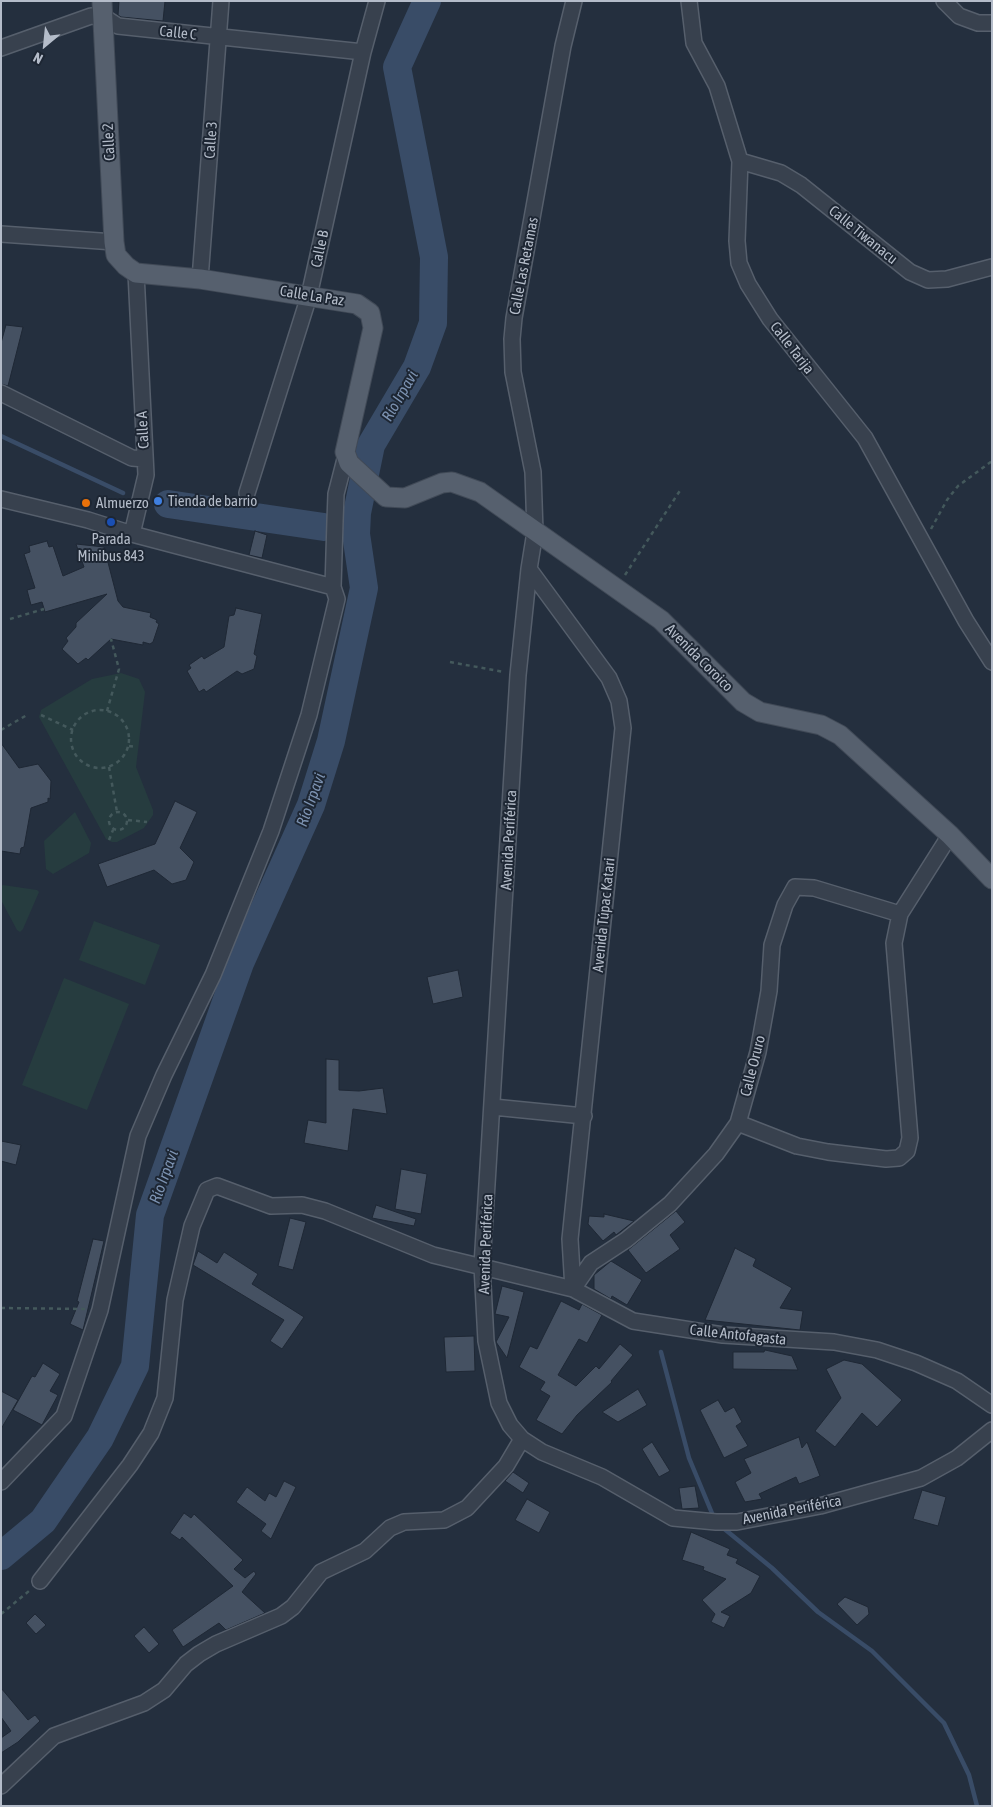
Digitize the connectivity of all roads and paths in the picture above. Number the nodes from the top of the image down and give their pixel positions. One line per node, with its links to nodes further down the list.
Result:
1 (221, 1): 8 (street, Calle 3)
2 (377, 1): 10 (street, Calle B)
3 (574, 1): 25 (street, Calle Las Retamas)
4 (689, 1): 11 (street, Calle Tarija)
5 (944, 1): 7 (street)
6 (103, 9): 8 (street, Calle C); 9 (street); 13 (main road, Calle 2)
7 (992, 23)
8 (219, 37): 10 (street, Calle C); 16 (street, Calle 3)
9 (1, 48)
10 (363, 52): 17 (street, Calle B)
11 (740, 161): 14 (street, Calle Tiwanacu); 27 (street, Calle Tarija)
12 (1, 234): 13 (street)
13 (114, 242): 15 (main road, Calle 2)
14 (992, 267)
15 (136, 273): 16 (main road, Calle La Paz); 19 (street, Calle A)
16 (200, 279): 17 (main road, Calle La Paz)
17 (309, 296): 21 (main road, Calle La Paz); 23 (street, Calle B)
18 (1, 393): 19 (street, Calle A)
19 (145, 459): 26 (street)
20 (992, 461): 27 (path)
21 (349, 463): 25 (main road, Avenida Coroico); 30 (street)
22 (681, 489): 29 (path)
23 (247, 493)
24 (1, 499): 26 (street)
25 (535, 532): 28 (street, Avenida Periférica); 29 (main road, Avenida Coroico)
26 (132, 534): 30 (street)
27 (924, 544): 35 (street, Calle Tarija)
28 (529, 568): 36 (street, Avenida Periférica); 54 (street, Avenida Túpac Katari)
29 (617, 586): 49 (main road, Avenida Coroico)
30 (333, 588): 59 (street)
31 (44, 609): 32 (path)
32 (10, 619)
33 (111, 639): 37 (path)
34 (450, 662): 36 (path)
35 (992, 662)
36 (518, 675): 53 (street, Avenida Periférica)
37 (107, 711): 41 (path); 42 (path)
38 (41, 715): 41 (path)
39 (27, 716): 40 (path)
40 (1, 730)
41 (73, 730): 44 (path)
42 (129, 746): 43 (path); 44 (path)
43 (136, 747)
44 (109, 767): 45 (path)
45 (117, 812): 46 (path); 48 (path)
46 (128, 820): 47 (path); 48 (path)
47 (147, 822)
48 (114, 829): 50 (path)
49 (950, 835): 51 (main road, Avenida Coroico); 52 (street)
50 (110, 840)
51 (992, 879)
52 (900, 914): 55 (street, Calle Oruro); 55 (street)
53 (493, 1107): 54 (street); 56 (street, Avenida Periférica)
54 (584, 1116): 57 (street, Avenida Túpac Katari)
55 (738, 1123): 57 (street, Calle Oruro)
56 (482, 1266): 57 (street, Calle Antofagasta); 63 (street, Avenida Periférica); 65 (street, Calle Antofagasta)
57 (573, 1288): 61 (street, Calle Antofagasta)
58 (1, 1308): 59 (path)
59 (100, 1310): 64 (street)
60 (992, 1386): 61 (street)
61 (990, 1403)
62 (992, 1430): 63 (street, Avenida Periférica)
63 (522, 1440): 67 (street)
64 (1, 1482)
65 (40, 1581): 66 (path)
66 (1, 1614)
67 (1, 1786)

